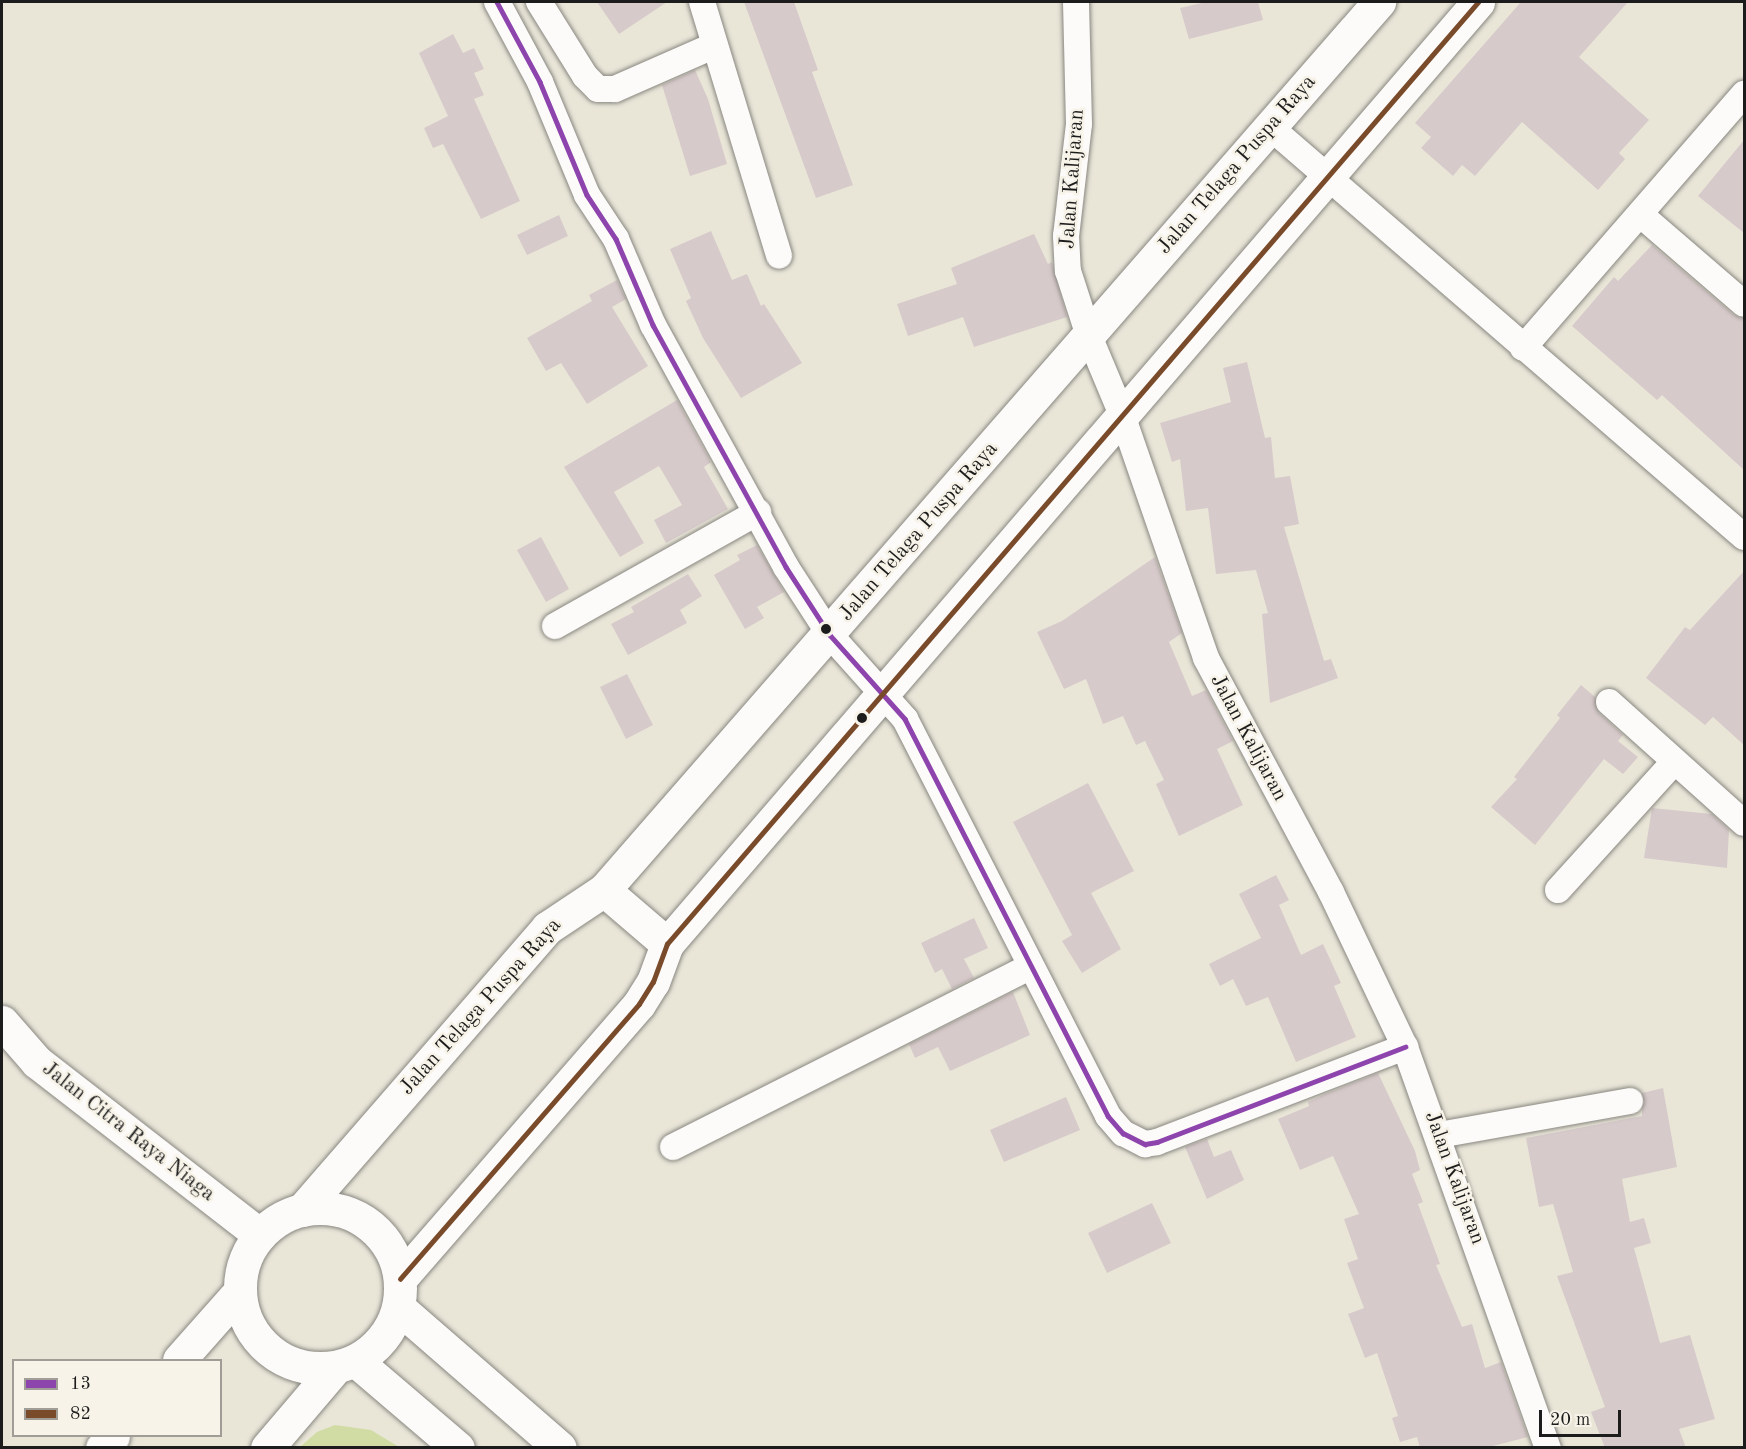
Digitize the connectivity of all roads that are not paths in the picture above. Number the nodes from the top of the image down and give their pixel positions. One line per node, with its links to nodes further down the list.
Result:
1 (497, 2): 17 (street)
2 (539, 2): 7 (street)
3 (702, 2): 7 (street)
4 (1076, 2): 14 (street, Jalan Kalijaran)
5 (1379, 2): 9 (main road, Jalan Telaga Puspa Raya)
6 (1478, 2): 10 (main road)
7 (713, 46): 12 (street)
8 (1744, 94): 11 (street)
9 (1270, 127): 10 (street); 14 (main road, Jalan Telaga Puspa Raya)
10 (1326, 178): 15 (street); 16 (main road)
11 (1641, 215): 13 (street); 15 (street)
12 (779, 256)
13 (1744, 304)
14 (1089, 336): 16 (street, Jalan Kalijaran); 20 (main road, Jalan Telaga Puspa Raya)
15 (1523, 348): 18 (street)
16 (1122, 415): 21 (main road); 30 (street, Jalan Kalijaran)
17 (758, 512): 19 (street); 20 (street)
18 (1744, 537)
19 (555, 626)
20 (830, 634): 21 (street); 25 (main road, Jalan Telaga Puspa Raya)
21 (882, 694): 27 (main road); 28 (street)
22 (1609, 702): 23 (street)
23 (1674, 762): 24 (street); 26 (street)
24 (1744, 823)
25 (604, 890): 27 (main road); 34 (main road, Jalan Telaga Puspa Raya)
26 (1558, 890)
27 (667, 944): 37 (main road)
28 (1031, 966): 30 (street); 33 (street)
29 (2, 1023): 35 (main road, Jalan Citra Raya Niaga)
30 (1405, 1047): 32 (street, Jalan Kalijaran)
31 (1630, 1101): 32 (street)
32 (1439, 1135): 43 (street, Jalan Kalijaran)
33 (673, 1147)
34 (302, 1210): 35 (main road); 37 (main road)
35 (260, 1235): 36 (main road)
36 (240, 1291): 38 (main road); 39 (main road)
37 (399, 1294): 39 (main road); 42 (main road)
38 (180, 1359)
39 (346, 1364): 40 (main road); 41 (main road)
40 (267, 1448)
41 (458, 1448)
42 (560, 1448)
43 (1548, 1448)

